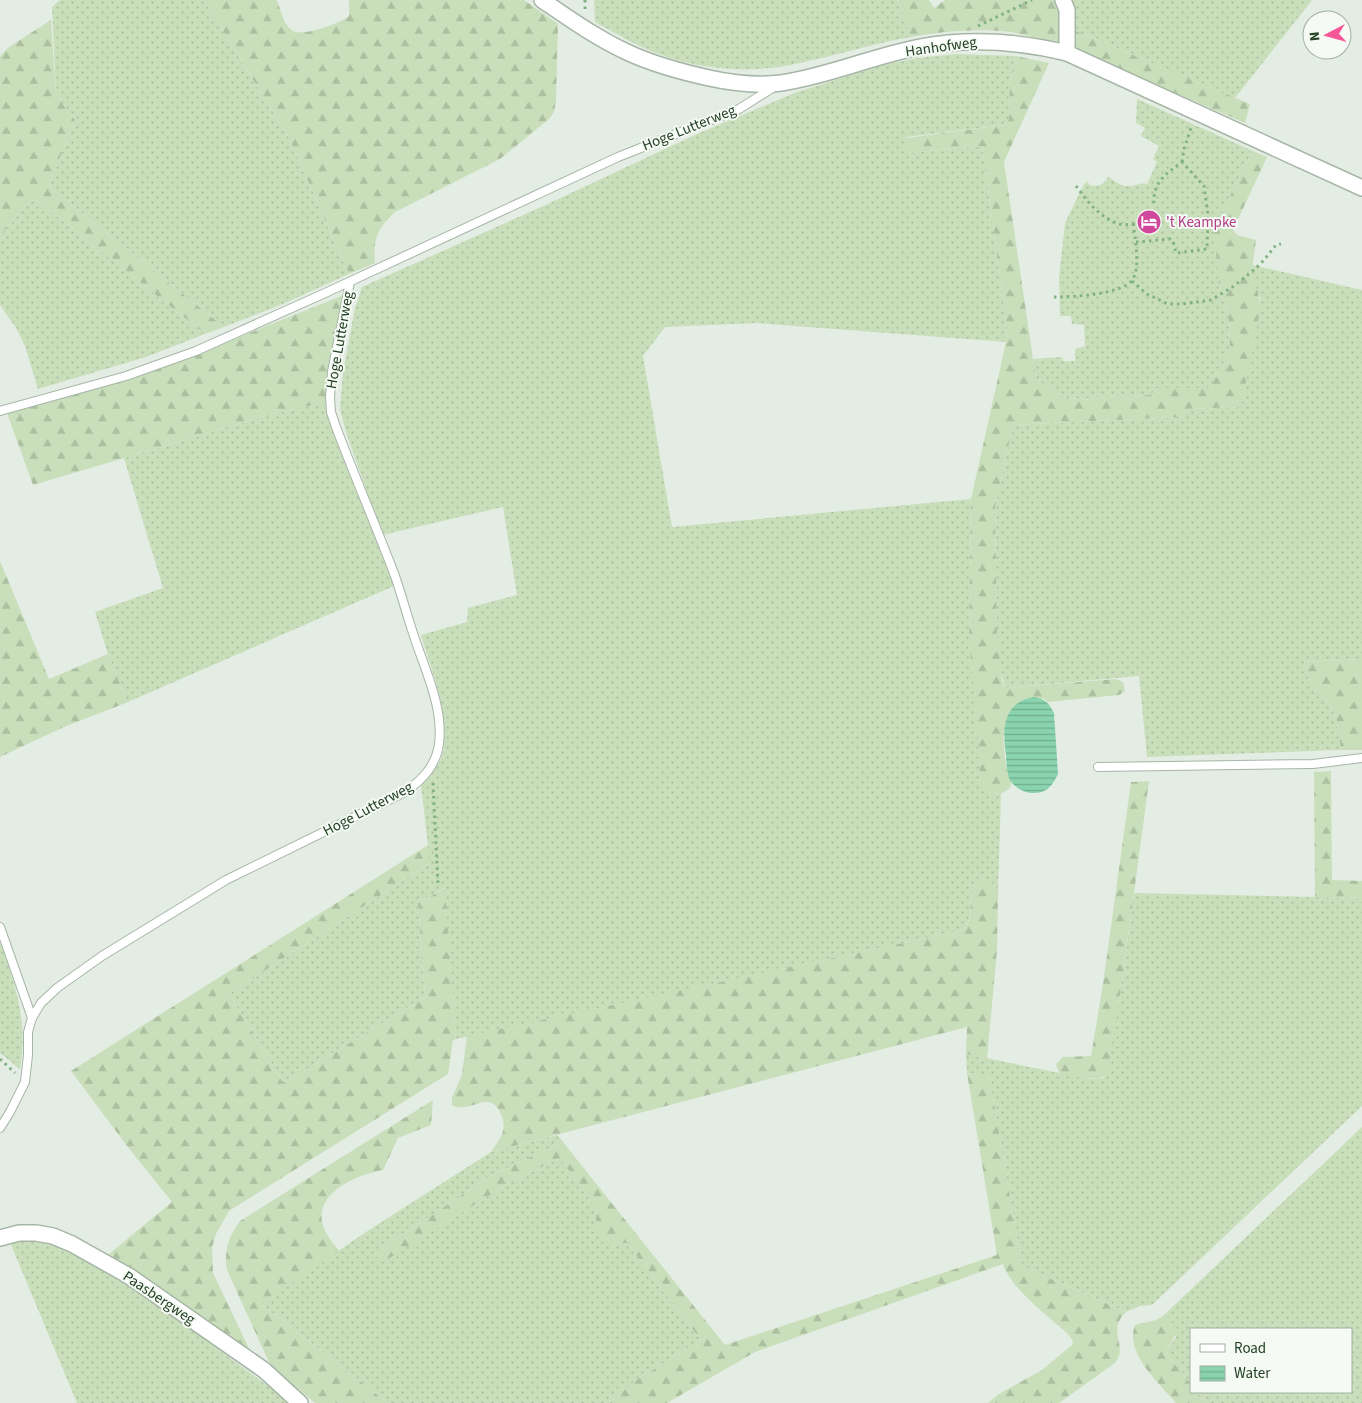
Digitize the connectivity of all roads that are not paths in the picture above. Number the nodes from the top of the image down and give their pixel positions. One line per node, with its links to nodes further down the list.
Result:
1 (542, 0): 4 (street, Hanhofweg)
2 (1063, 0): 3 (street)
3 (1067, 53): 4 (street, Hanhofweg); 5 (street, Hanhofweg)
4 (780, 83): 6 (lane, Hoge Lutterweg)
5 (1362, 188)
6 (350, 282): 7 (lane, Hoge Lutterweg); 11 (lane, Hoge Lutterweg)
7 (0, 411)
8 (1362, 758): 9 (lane)
9 (1098, 767)
10 (0, 927): 11 (lane)
11 (32, 1018): 12 (lane, Hoge Lutterweg)
12 (0, 1128)
13 (0, 1238): 14 (street, Paasbergweg)
14 (300, 1403)

